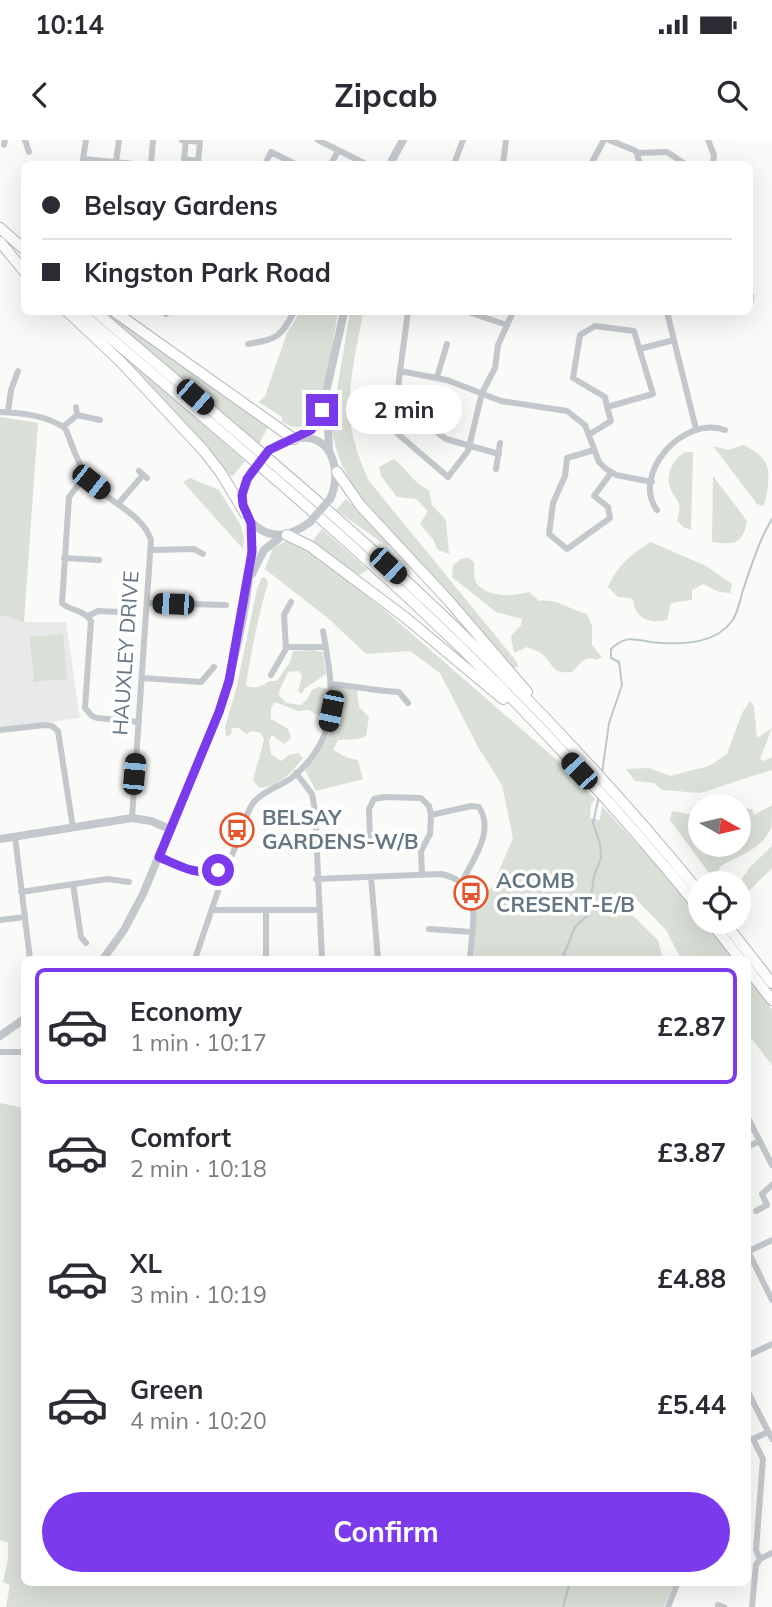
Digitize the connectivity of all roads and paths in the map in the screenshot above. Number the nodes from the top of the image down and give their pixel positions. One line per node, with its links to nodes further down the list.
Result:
1 (25, 140): 12 (street)
2 (86, 140): 14 (street)
3 (119, 140): 15 (street)
4 (153, 140): 16 (street)
5 (318, 140): 11 (street)
6 (403, 140): 21 (street)
7 (463, 140): 22 (street)
8 (506, 140): 23 (street)
9 (606, 140): 13 (street); 24 (street)
10 (708, 140): 27 (street)
11 (338, 151): 19 (street); 20 (street)
12 (29, 152)
13 (637, 153): 25 (street); 26 (street)
14 (105, 161)
15 (116, 161)
16 (151, 161)
17 (266, 161): 18 (street)
18 (289, 161)
19 (333, 161)
20 (360, 161)
21 (392, 161)
22 (455, 161)
23 (503, 161)
24 (593, 161)
25 (639, 161)
26 (680, 161)
27 (713, 161)
28 (2, 237): 29 (highway); 30 (highway); 31 (highway)
29 (21, 246)
30 (21, 259)
31 (21, 266)
32 (71, 315): 75 (highway)
33 (83, 315): 96 (highway)
34 (99, 315): 96 (highway)
35 (119, 315): 61 (highway)
36 (292, 315): 44 (street)
37 (343, 315): 50 (street)
38 (408, 315): 48 (street)
39 (477, 315): 42 (street)
40 (512, 315): 42 (street)
41 (668, 315): 43 (street)
42 (507, 325): 51 (street)
43 (674, 340): 46 (street); 58 (street)
44 (248, 344)
45 (447, 344): 49 (street)
46 (639, 349): 52 (street); 52 (street)
47 (18, 371): 54 (street)
48 (400, 371): 49 (street); 63 (street)
49 (437, 377): 51 (street)
50 (328, 390): 61 (street); 65 (street)
51 (482, 393): 60 (street); 63 (street)
52 (607, 407): 60 (street)
53 (0, 412): 54 (street)
54 (8, 412): 57 (street)
55 (100, 420): 57 (street)
56 (432, 423): 63 (street)
57 (64, 429): 70 (street, HAUXLEY DRIVE)
58 (696, 429): 59 (street); 72 (street)
59 (725, 430)
60 (590, 434): 64 (street)
61 (296, 438): 65 (street); 75 (street, bridge)
62 (500, 443): 66 (street)
63 (470, 446): 66 (street)
64 (594, 450): 69 (street); 69 (street)
65 (329, 451): 68 (street)
66 (499, 454): 67 (street)
67 (496, 469)
68 (337, 472): 76 (street, bridge); 96 (highway)
69 (611, 473): 72 (street)
70 (86, 475): 73 (street, HAUXLEY DRIVE); 79 (street)
71 (143, 475): 73 (street)
72 (652, 482): 74 (street)
73 (118, 503): 77 (street, HAUXLEY DRIVE)
74 (657, 510)
75 (248, 518): 76 (street); 81 (street)
76 (286, 535): 81 (street); 96 (highway)
77 (151, 550): 78 (street); 83 (street, HAUXLEY DRIVE)
78 (203, 554)
79 (64, 558): 80 (street); 86 (street)
80 (99, 560)
81 (247, 586): 105 (street)
82 (291, 602): 88 (street)
83 (147, 603): 84 (street); 92 (street, HAUXLEY DRIVE)
84 (226, 606)
85 (119, 612): 86 (street)
86 (88, 616): 95 (street)
87 (323, 631): 89 (street)
88 (286, 646): 89 (street); 90 (street)
89 (326, 647): 93 (street)
90 (268, 664)
91 (214, 667): 92 (street)
92 (142, 678): 95 (street, HAUXLEY DRIVE)
93 (331, 684): 94 (street); 98 (street)
94 (408, 703)
95 (139, 722): 101 (street, HAUXLEY DRIVE)
96 (548, 729): 99 (highway)
97 (0, 730): 102 (street)
98 (296, 773): 110 (street); 113 (street)
99 (601, 787): 114 (highway); 119 (highway)
100 (431, 815): 103 (street); 111 (street); 116 (street)
101 (132, 818): 102 (street); 105 (street)
102 (74, 828): 106 (street)
103 (370, 828): 104 (street); 107 (street)
104 (378, 828)
105 (170, 829): 109 (street)
106 (15, 836): 108 (street); 118 (street)
107 (370, 838)
108 (0, 839)
109 (159, 857): 110 (street); 131 (street)
110 (216, 871): 120 (street)
111 (422, 874): 112 (street); 116 (street)
112 (371, 877): 113 (street); 135 (street)
113 (317, 879): 121 (street)
114 (688, 880)
115 (129, 882): 117 (street)
116 (462, 882): 126 (street)
117 (74, 884): 118 (street); 129 (street)
118 (22, 892): 123 (street)
119 (688, 894)
120 (212, 910): 122 (street); 132 (street)
121 (318, 910): 122 (street); 134 (street)
122 (266, 911): 133 (street)
123 (24, 916): 124 (street); 130 (street)
124 (0, 920)
125 (429, 929): 126 (street)
126 (472, 932): 136 (street)
127 (720, 934): 137 (highway)
128 (733, 934): 138 (highway)
129 (86, 943)
130 (30, 956)
131 (105, 956)
132 (195, 956)
133 (266, 956)
134 (322, 956)
135 (378, 956)
136 (470, 956)
137 (738, 956)
138 (751, 956)
139 (751, 956): 141 (highway)
140 (751, 973): 142 (highway)
141 (772, 983)
142 (772, 1000)
143 (21, 1021): 144 (street)
144 (0, 1036)
145 (0, 1052): 146 (street)
146 (21, 1052)
147 (751, 1124): 148 (street)
148 (760, 1141): 149 (street); 150 (street)
149 (751, 1145)
150 (772, 1165)
151 (772, 1185): 152 (street)
152 (756, 1211)
153 (772, 1240): 154 (street)
154 (751, 1250)
155 (751, 1257): 156 (street)
156 (772, 1300)
157 (772, 1344): 158 (street)
158 (751, 1352)
159 (751, 1398): 160 (street)
160 (768, 1432): 161 (street); 162 (street)
161 (772, 1439)
162 (751, 1440)
163 (751, 1442): 165 (street)
164 (772, 1454): 165 (street)
165 (763, 1459): 167 (street)
166 (772, 1553): 167 (street)
167 (760, 1559): 168 (street)
168 (751, 1582): 171 (street)
169 (676, 1586): 170 (street)
170 (668, 1607)
171 (752, 1607)

